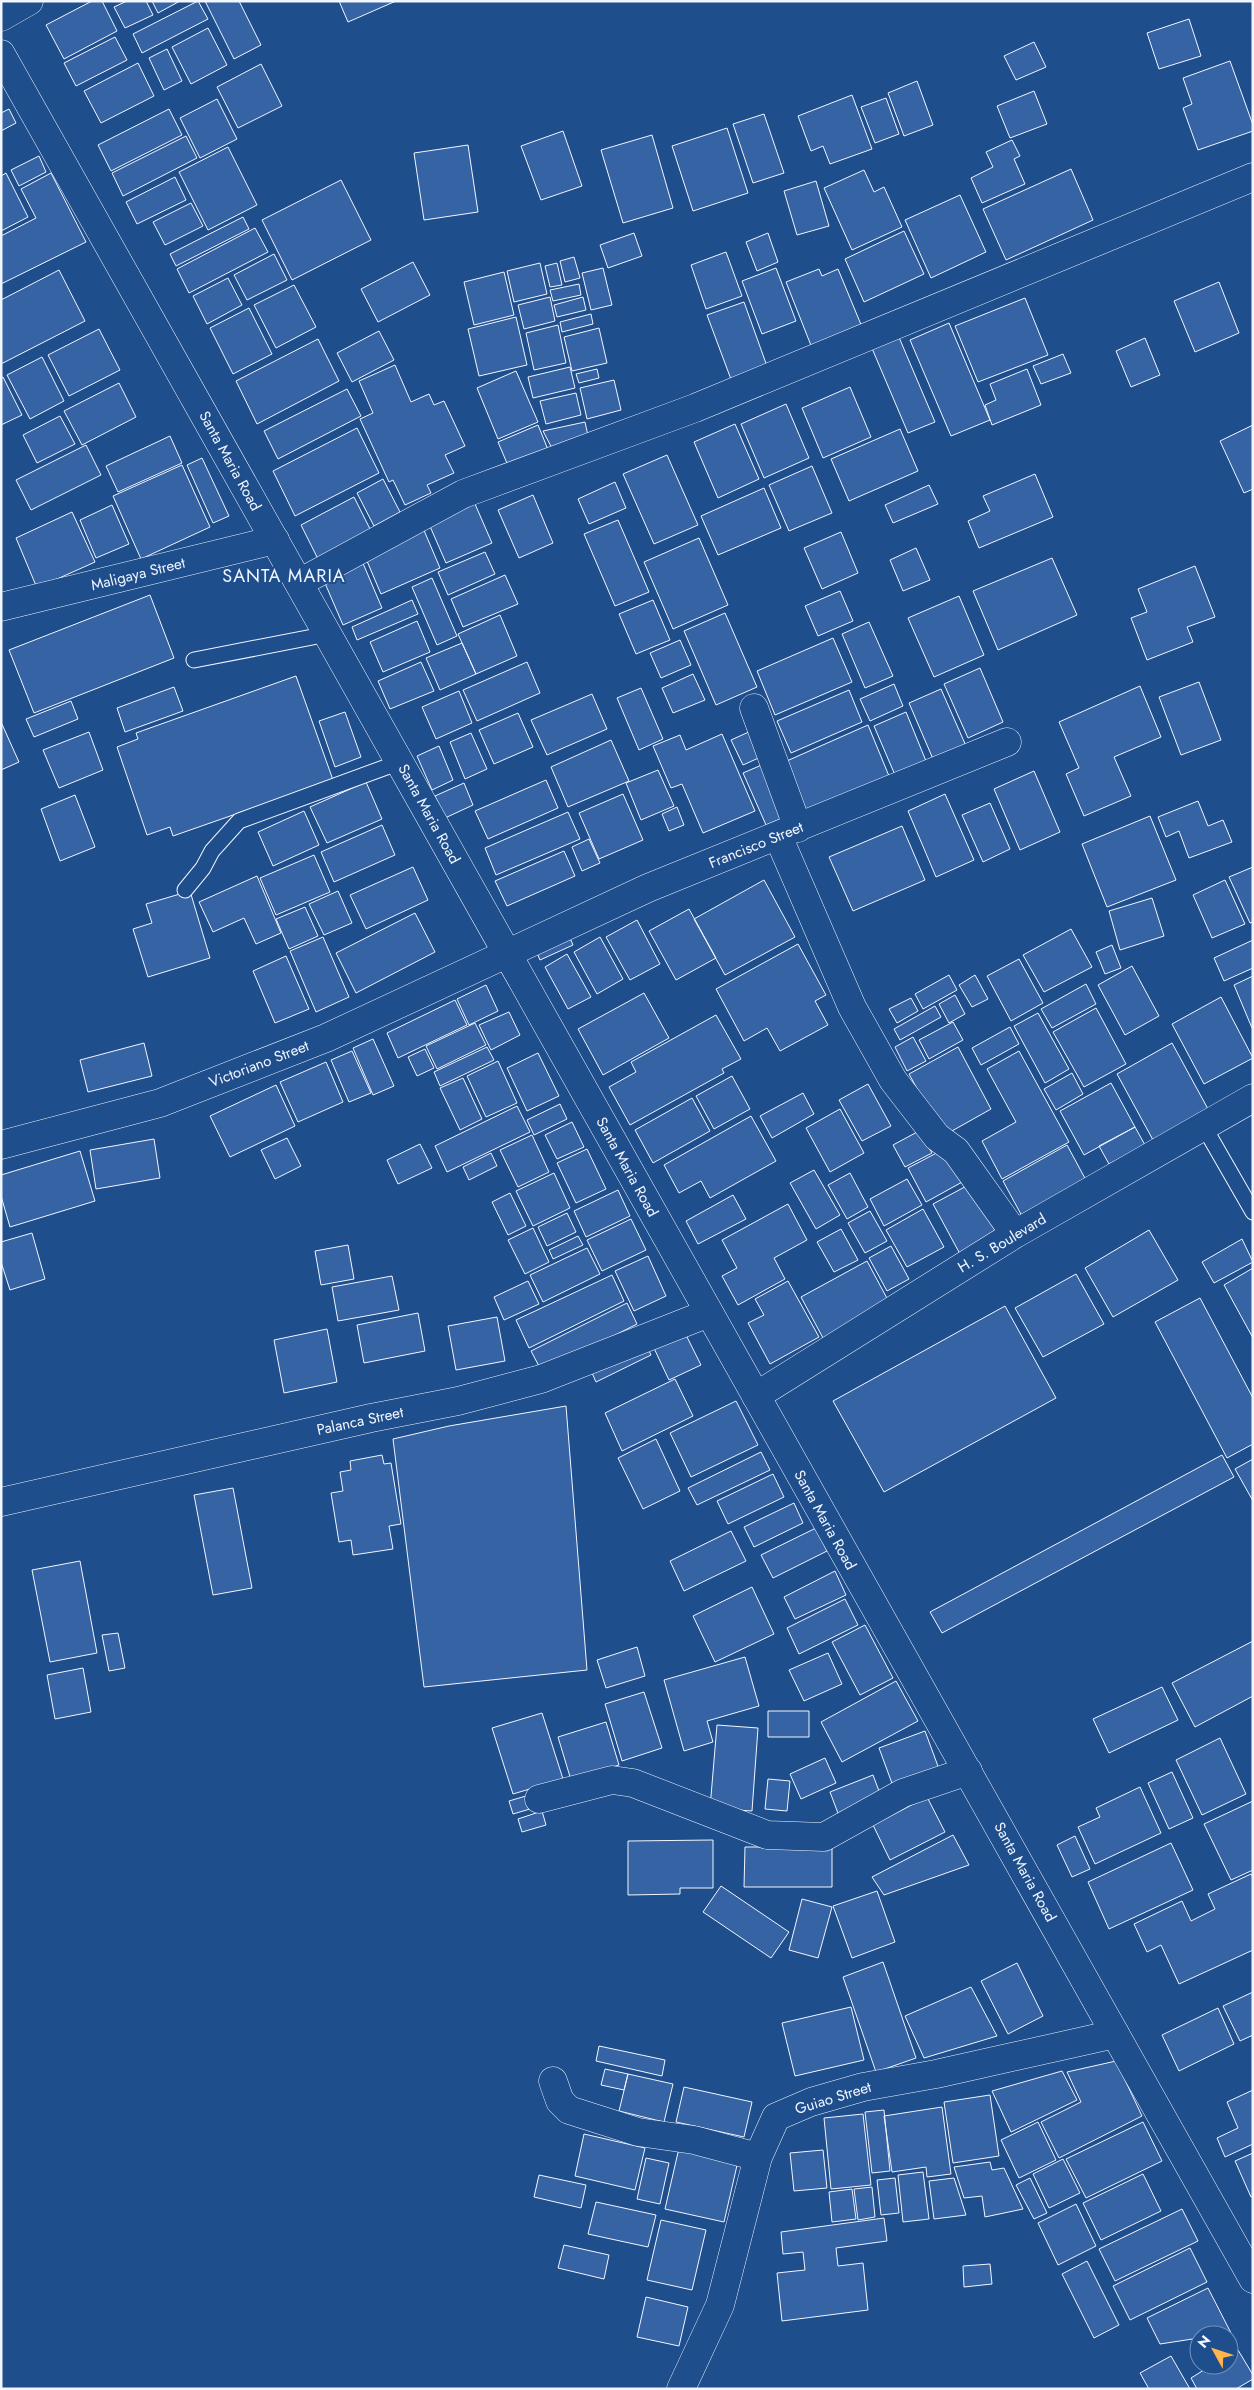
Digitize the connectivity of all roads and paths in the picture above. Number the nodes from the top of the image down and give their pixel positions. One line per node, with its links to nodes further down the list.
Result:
1 (30, 1): 2 (street)
2 (1, 17)
3 (1, 54): 5 (street, Santa Maria Road)
4 (1253, 177): 6 (street)
5 (275, 540): 6 (street, Santa Maria Road); 7 (street, Maligaya Street)
6 (299, 583): 8 (street, Santa Maria Road)
7 (1, 607)
8 (328, 634): 9 (lane); 12 (street, Santa Maria Road)
9 (194, 660)
10 (754, 708): 13 (street)
11 (1008, 742): 13 (street, Francisco Street)
12 (400, 762): 14 (lane); 15 (street, Santa Maria Road)
13 (788, 832): 15 (street, Francisco Street); 20 (street)
14 (185, 890)
15 (506, 953): 18 (street, Victoriano Street); 21 (street, Santa Maria Road)
16 (1253, 1098): 17 (street, H. S. Boulevard)
17 (1203, 1125): 19 (lane); 20 (street, H. S. Boulevard)
18 (1, 1146)
19 (1253, 1212)
20 (1015, 1234): 22 (street, H. S. Boulevard)
21 (710, 1313): 22 (street, Santa Maria Road); 23 (street, Palanca Street)
22 (756, 1396): 24 (street, Santa Maria Road)
23 (1, 1502)
24 (968, 1771): 25 (street); 26 (street, Santa Maria Road)
25 (539, 1799)
26 (1114, 2034): 28 (street, Guiao Street); 29 (street, Santa Maria Road)
27 (553, 2081): 28 (street)
28 (758, 2157): 30 (street, Guiao Street)
29 (1253, 2279)
30 (681, 2389)

